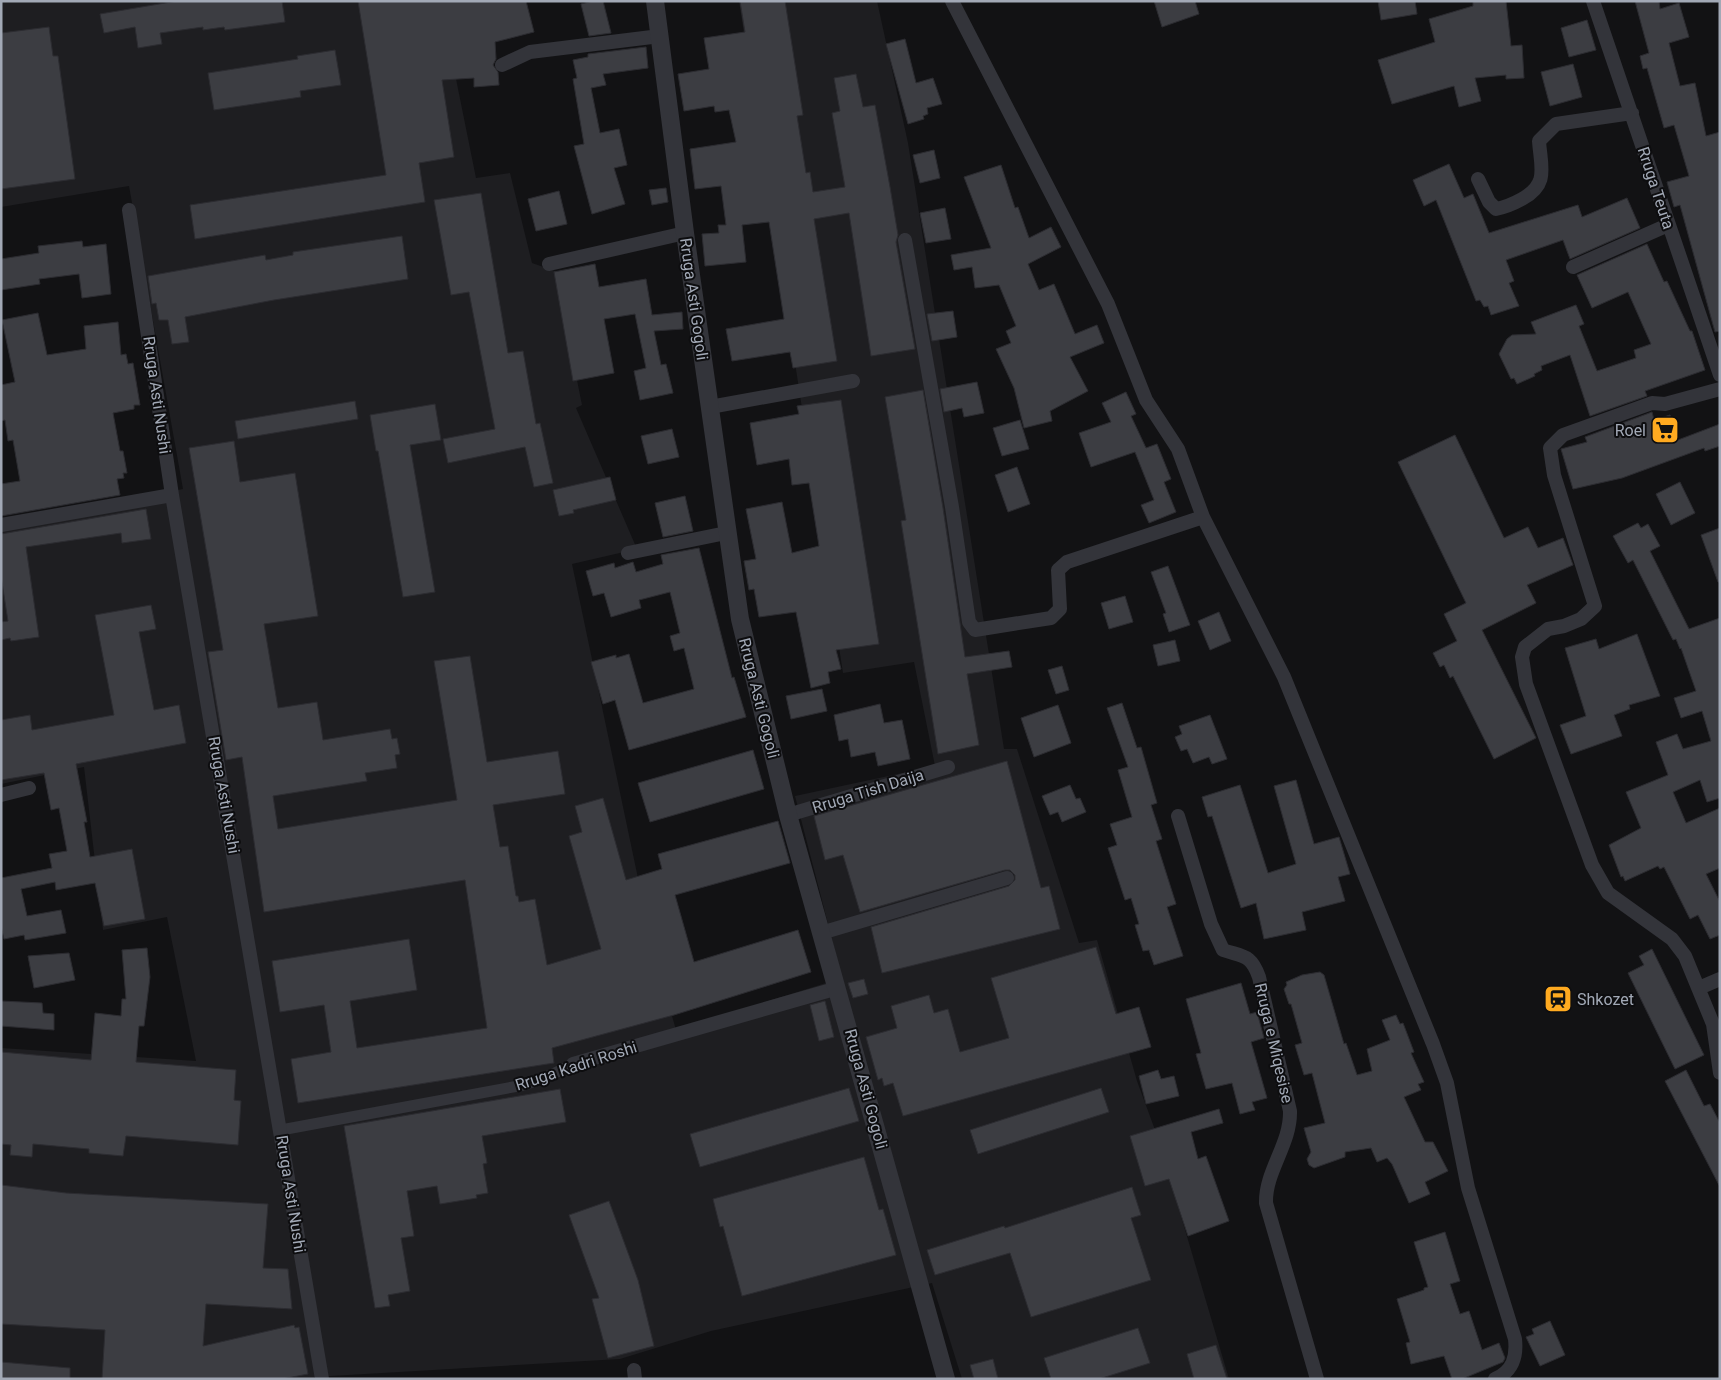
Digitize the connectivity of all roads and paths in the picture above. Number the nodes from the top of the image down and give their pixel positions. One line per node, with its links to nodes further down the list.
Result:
1 (655, 1): 4 (street, Rruga Asti Gogoli)
2 (952, 1): 19 (street)
3 (1593, 1): 6 (street, Rruga Teuta)
4 (660, 36): 5 (street); 10 (street, Rruga Asti Gogoli)
5 (502, 65)
6 (1632, 113): 7 (street); 9 (street, Rruga Teuta)
7 (1478, 179)
8 (130, 210): 18 (street, Rruga Asti Nushi)
9 (1668, 225): 13 (street); 14 (street, Rruga Teuta)
10 (685, 233): 12 (street); 17 (street, Rruga Asti Gogoli)
11 (905, 240): 19 (street)
12 (549, 264)
13 (1573, 267)
14 (1720, 375)
15 (852, 381): 17 (street)
16 (1720, 389): 32 (street)
17 (710, 407): 21 (street, Rruga Asti Gogoli)
18 (172, 495): 20 (street); 35 (street, Rruga Asti Nushi)
19 (1203, 517): 39 (street)
20 (1, 525)
21 (726, 532): 22 (street); 26 (street, Rruga Asti Gogoli)
22 (628, 553)
23 (948, 767): 26 (street, Rruga Tish Daija)
24 (29, 788): 25 (street)
25 (1, 795)
26 (788, 815): 29 (street, Rruga Asti Gogoli)
27 (1178, 816): 38 (street, Rruga e Miqesise)
28 (1006, 878): 29 (street)
29 (821, 933): 31 (street, Rruga Asti Gogoli)
30 (1720, 979): 32 (street)
31 (838, 988): 33 (street, Rruga Kadri Roshi); 37 (street, Rruga Asti Gogoli)
32 (1699, 988): 34 (street)
33 (573, 1064): 35 (street, Rruga Kadri Roshi)
34 (1720, 1073)
35 (281, 1130): 36 (street, Rruga Asti Nushi)
36 (322, 1379)
37 (946, 1379)
38 (1318, 1379)
39 (1495, 1379)

